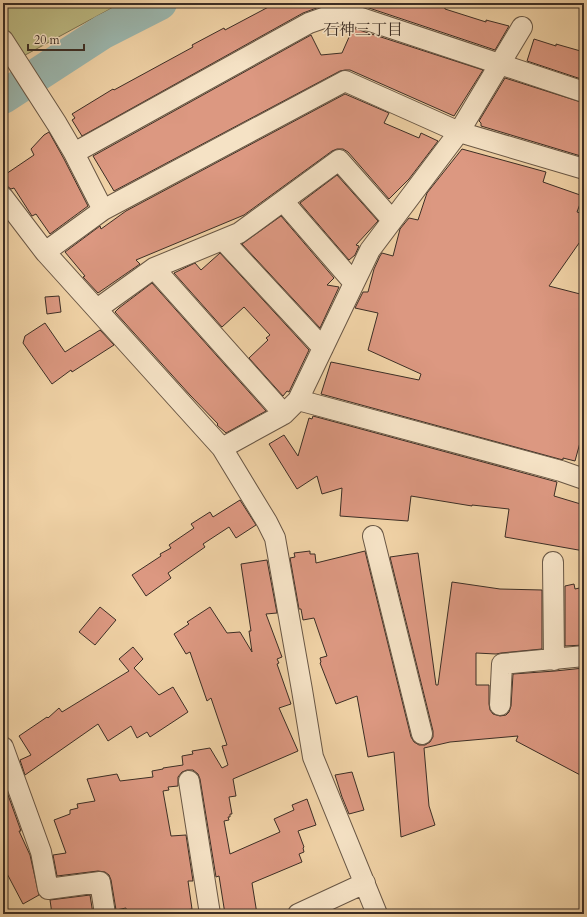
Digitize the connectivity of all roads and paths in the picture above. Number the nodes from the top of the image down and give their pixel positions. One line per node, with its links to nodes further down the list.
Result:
1 (522, 27): 3 (street)
2 (3, 40): 6 (street)
3 (500, 65): 4 (street); 5 (street); 6 (street)
4 (584, 92)
5 (459, 132): 7 (street); 10 (street); 11 (street)
6 (74, 153): 10 (street)
7 (584, 169)
8 (3, 197): 13 (street)
9 (283, 201): 11 (street); 12 (street); 15 (street)
10 (103, 210): 13 (street)
11 (392, 220): 15 (street)
12 (223, 240): 14 (street); 17 (street)
13 (46, 252): 16 (street)
14 (154, 268): 16 (street); 18 (street)
15 (354, 283): 17 (street)
16 (97, 309): 19 (street)
17 (323, 348): 18 (street)
18 (291, 407): 19 (street); 20 (street)
19 (222, 448): 29 (street)
20 (584, 479)
21 (373, 536): 26 (street)
22 (553, 562): 24 (street)
23 (584, 656): 24 (street)
24 (554, 660): 25 (street)
25 (500, 705)
26 (422, 734)
27 (3, 747): 30 (street)
28 (189, 781): 31 (street)
29 (365, 883): 32 (street); 33 (street)
30 (104, 914)
31 (210, 914)
32 (298, 914)
33 (377, 914)

